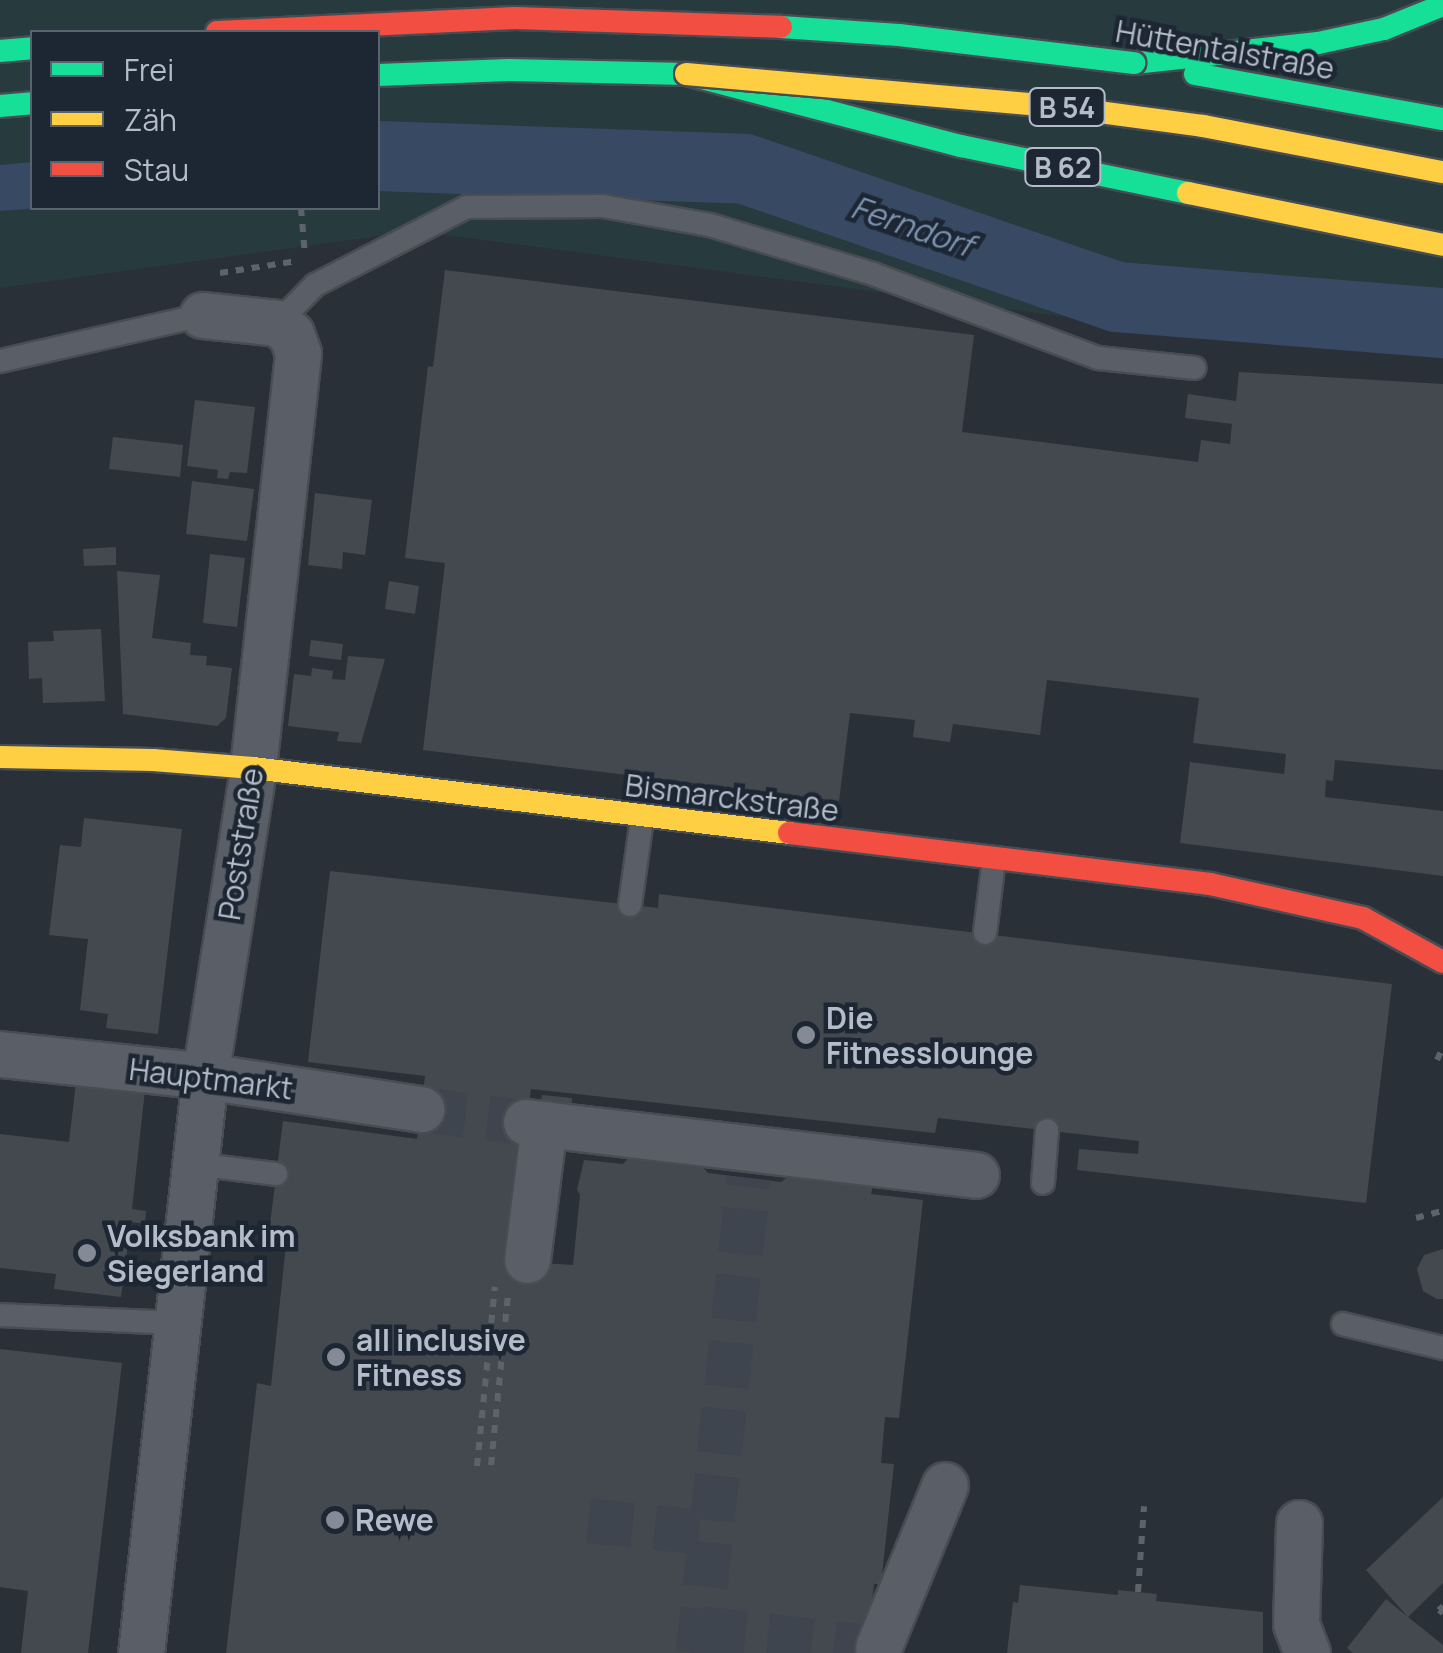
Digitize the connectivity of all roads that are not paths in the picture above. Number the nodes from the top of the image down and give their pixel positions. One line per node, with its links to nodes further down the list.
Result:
1 (1438, 8): 5 (main road, B 54)
2 (260, 30): 5 (main road, Hüttentalstraße / B 54, bridge)
3 (30, 48): 4 (main road)
4 (0, 51)
5 (1134, 63): 10 (main road, Hüttentalstraße / B 54)
6 (686, 74): 7 (main road, B 54); 11 (main road, B 54, bridge); 12 (main road, B 62, bridge)
7 (380, 75)
8 (30, 103): 9 (main road)
9 (0, 106)
10 (1443, 119)
11 (1443, 172)
12 (1443, 245)
13 (202, 316): 14 (street); 15 (lane)
14 (278, 323): 16 (lane); 18 (street, Poststraße)
15 (0, 361)
16 (1194, 368)
17 (0, 757): 18 (main road, Bismarckstraße)
18 (253, 768): 19 (main road, Bismarckstraße); 25 (street, Poststraße)
19 (642, 818): 20 (main road, Bismarckstraße); 21 (lane)
20 (994, 859): 22 (lane); 23 (main road, Bismarckstraße)
21 (630, 905)
22 (985, 933)
23 (1443, 962)
24 (0, 1054): 25 (street, Hauptmarkt)
25 (205, 1076): 26 (street, Hauptmarkt); 28 (street, Poststraße)
26 (421, 1109)
27 (1047, 1130): 31 (lane)
28 (194, 1164): 29 (lane); 34 (street, Poststraße)
29 (276, 1174)
30 (976, 1175): 32 (street)
31 (1043, 1183)
32 (507, 1282)
33 (0, 1315): 34 (lane)
34 (176, 1323): 40 (street, Poststraße)
35 (1343, 1324): 36 (lane)
36 (1441, 1347)
37 (945, 1485): 39 (street)
38 (1298, 1523): 41 (street)
39 (878, 1648)
40 (140, 1653)
41 (1306, 1653)

